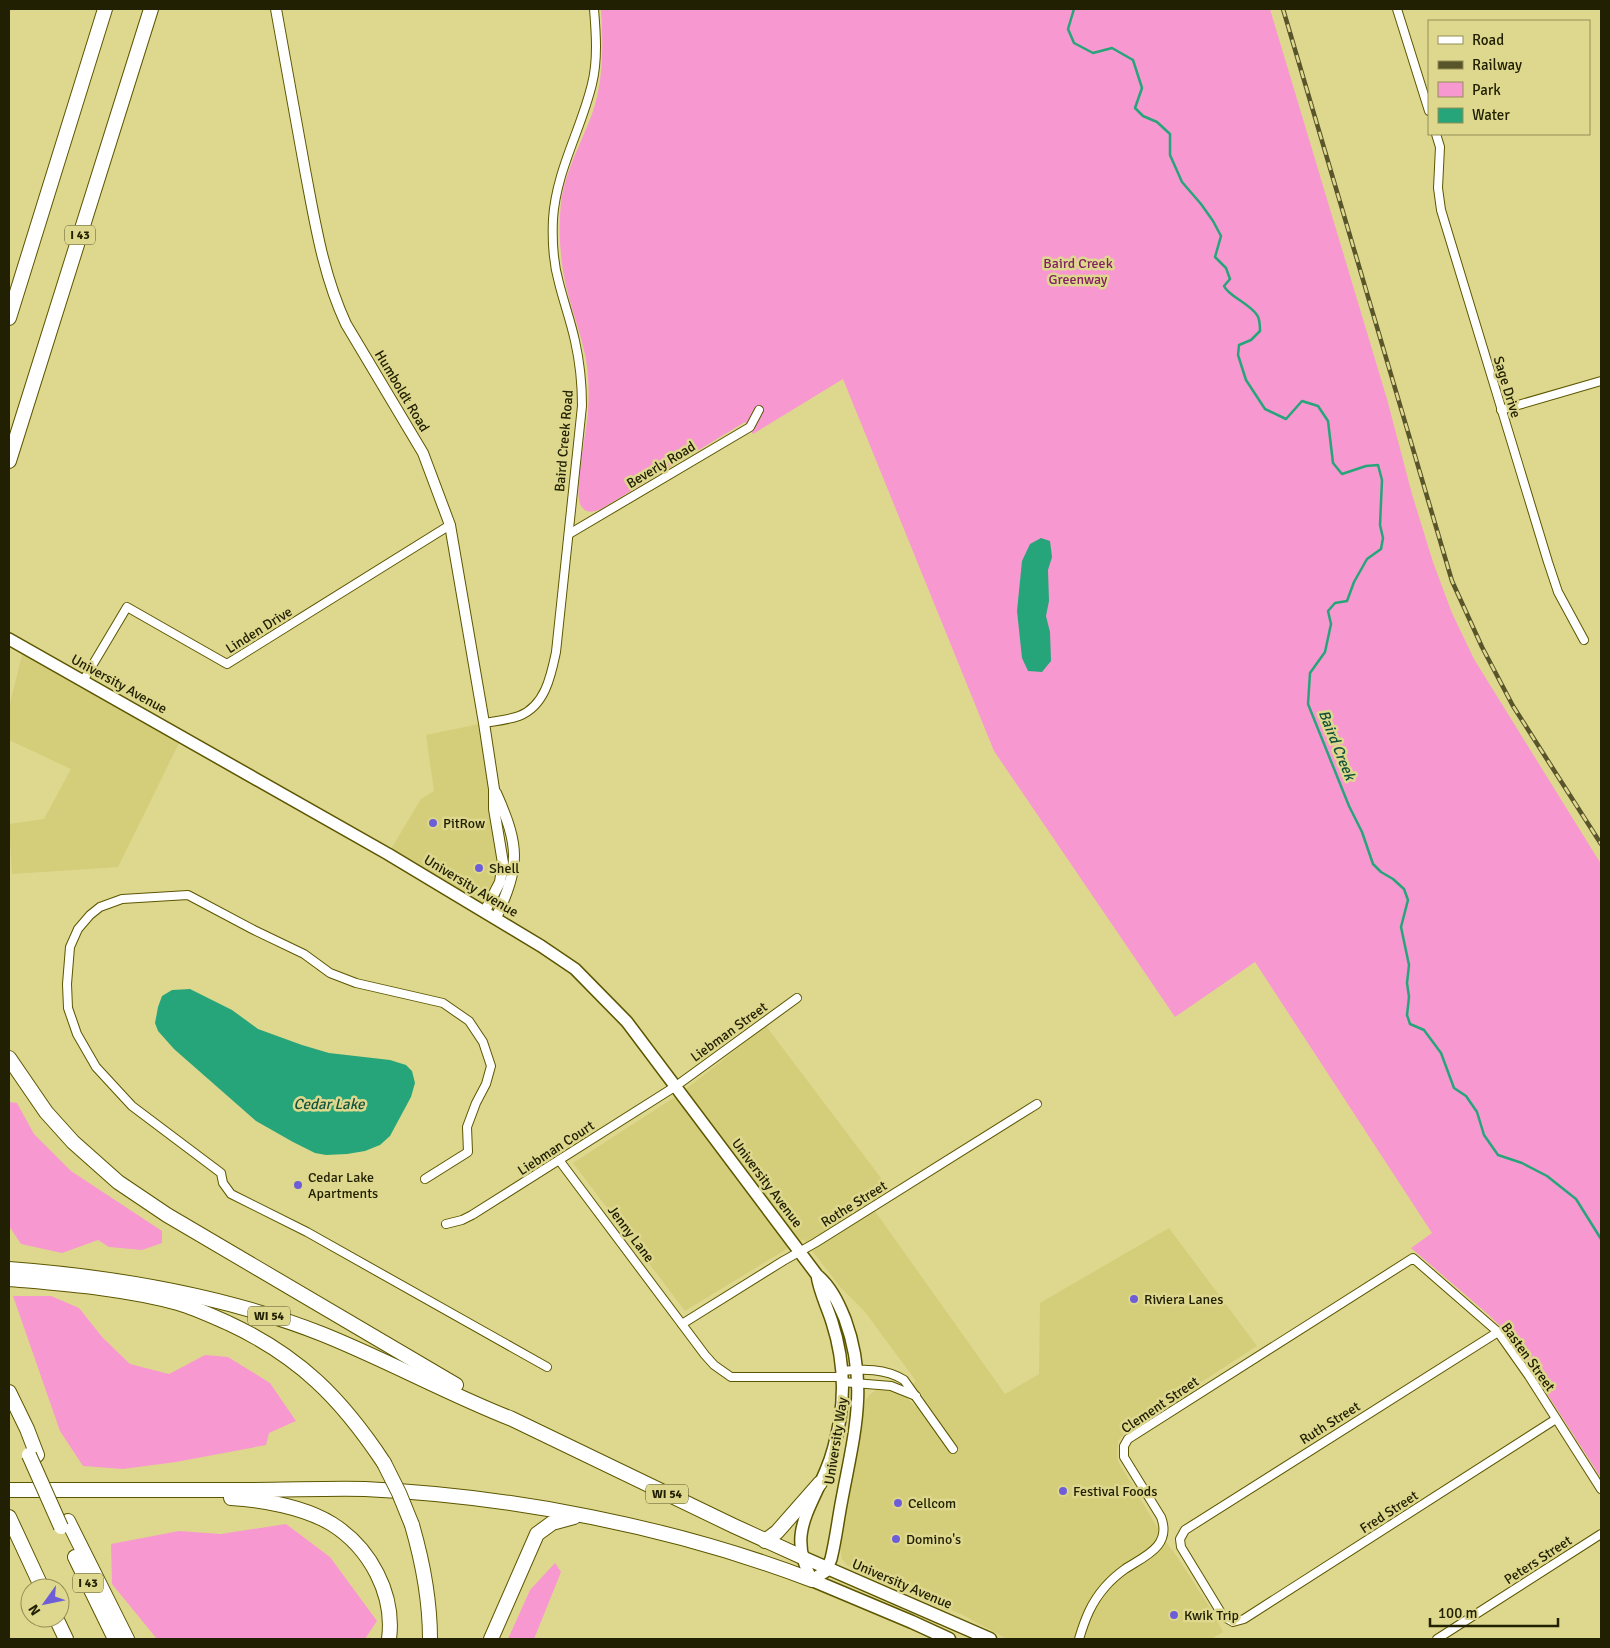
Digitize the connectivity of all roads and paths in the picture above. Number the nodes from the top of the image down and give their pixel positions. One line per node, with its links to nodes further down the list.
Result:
1 (106, 9): 8 (highway)
2 (151, 9): 12 (highway, I 43)
3 (276, 9): 13 (street, Humboldt Road)
4 (594, 9): 14 (street, Baird Creek Road)
5 (1397, 9): 6 (street)
6 (1428, 108)
7 (1436, 135): 11 (street, Sage Drive)
8 (9, 318)
9 (1601, 381): 11 (street)
10 (759, 410): 14 (street, Beverly Road)
11 (1500, 410): 16 (street, Sage Drive)
12 (9, 461)
13 (450, 525): 17 (street, Linden Drive); 18 (street, Humboldt Road)
14 (569, 534): 18 (street, Baird Creek Road)
15 (9, 639): 17 (main road, University Avenue)
16 (1584, 640)
17 (83, 681): 20 (main road, University Avenue)
18 (484, 723): 19 (street, Humboldt Road)
19 (494, 790): 20 (street, Humboldt Road); 21 (street, Humboldt Road)
20 (485, 912): 21 (main road, University Avenue)
21 (496, 918): 24 (main road, University Avenue)
22 (797, 998): 24 (street, Liebman Street)
23 (9, 1058): 42 (highway)
24 (676, 1086): 26 (street, Liebman Court); 29 (main road, University Avenue)
25 (1037, 1104): 29 (street, Rothe Street)
26 (559, 1160): 28 (street, Liebman Court); 34 (street, Jenny Lane)
27 (425, 1179): 36 (street)
28 (446, 1224)
29 (800, 1252): 32 (main road, University Avenue); 34 (street, Rothe Street)
30 (1413, 1258): 35 (street, Basten Street); 68 (street, Clement Street)
31 (9, 1269): 42 (highway, WI 54)
32 (817, 1275): 37 (main road, University Way); 38 (main road, University Way)
33 (9, 1279): 64 (highway, bridge)
34 (682, 1324): 38 (street, Jenny Lane)
35 (1498, 1332): 43 (street, Basten Street); 60 (street, Ruth Street)
36 (547, 1367)
37 (858, 1369): 38 (street); 39 (main road, University Way); 41 (street)
38 (842, 1376): 39 (street); 46 (main road, University Way)
39 (859, 1383): 41 (street); 57 (main road, University Way)
40 (9, 1393): 53 (highway, I 43, bridge)
41 (916, 1396): 44 (street)
42 (512, 1419): 55 (highway, WI 54)
43 (1556, 1419): 48 (street, Basten Street); 60 (street, Fred Street)
44 (953, 1448)
45 (9, 1481): 47 (highway)
46 (820, 1483): 55 (highway); 56 (main road, University Way)
47 (144, 1489): 49 (highway); 50 (highway)
48 (1601, 1489)
49 (9, 1490)
50 (186, 1490): 51 (highway); 63 (highway)
51 (582, 1516): 59 (highway); 65 (highway)
52 (11, 1521): 58 (highway)
53 (64, 1524): 61 (highway, I 43); 62 (highway)
54 (1601, 1534): 69 (street, Peters Street)
55 (766, 1541): 56 (highway, WI 54)
56 (802, 1557): 57 (main road, University Avenue / WI 54); 59 (main road, University Way)
57 (828, 1568): 59 (main road); 67 (main road, University Avenue / WI 54)
58 (37, 1578)
59 (812, 1580): 66 (main road)
60 (1233, 1622)
61 (115, 1639)
62 (127, 1639)
63 (389, 1639)
64 (430, 1639)
65 (491, 1639)
66 (949, 1639)
67 (990, 1639)
68 (1079, 1639)
69 (1438, 1639)

